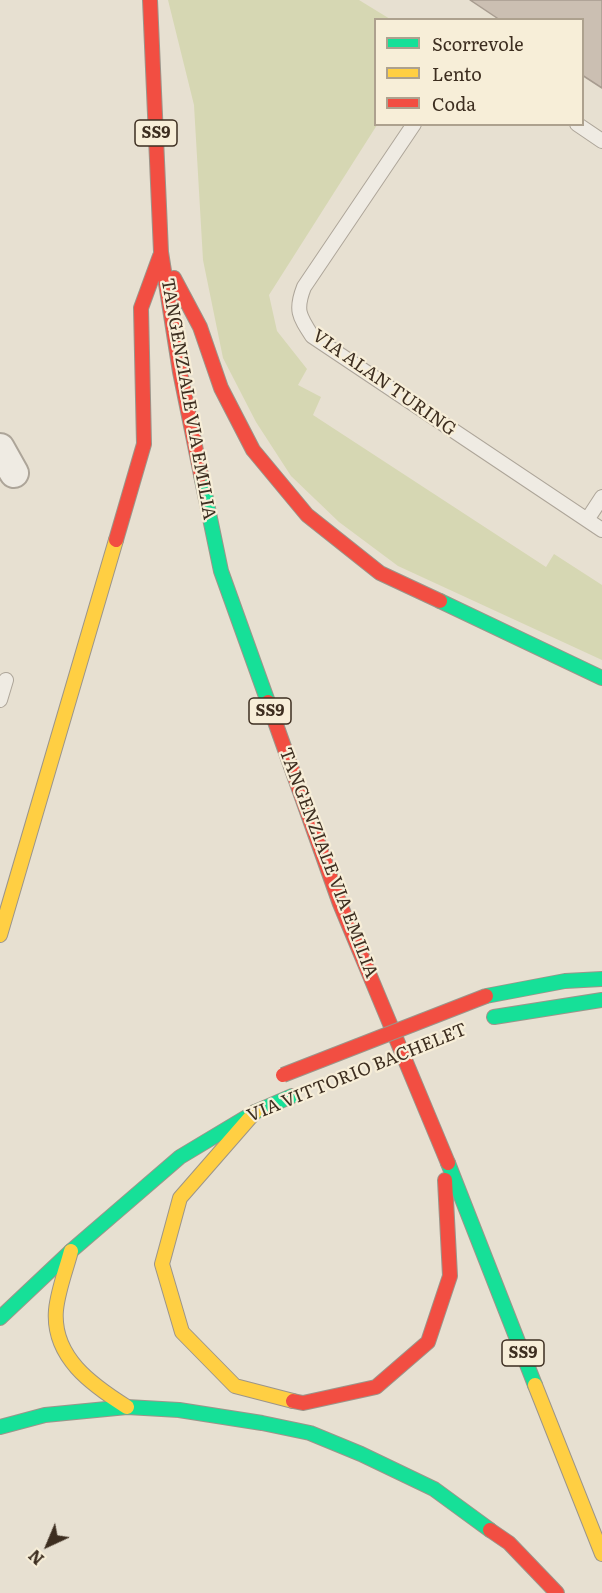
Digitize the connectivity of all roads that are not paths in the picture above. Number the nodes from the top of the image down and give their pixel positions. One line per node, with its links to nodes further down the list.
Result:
1 (150, 0): 5 (main road, TANGENZIALE VIA EMILIA / SS9)
2 (413, 126): 9 (lane, VIA ALAN TURING)
3 (580, 126): 4 (lane)
4 (602, 141)
5 (161, 252): 11 (main road); 14 (main road); 23 (main road, TANGENZIALE VIA EMILIA / SS9)
6 (0, 448): 7 (street)
7 (14, 473)
8 (602, 497): 9 (lane)
9 (586, 520): 10 (lane, VIA ALAN TURING)
10 (602, 530)
11 (602, 678)
12 (6, 680): 13 (lane)
13 (0, 700)
14 (0, 934)
15 (602, 979): 20 (main road, VIA VITTORIO BACHELET, bridge)
16 (602, 1000): 17 (main road)
17 (489, 1019)
18 (417, 1047): 19 (main road, VIA VITTORIO BACHELET)
19 (384, 1059)
20 (278, 1077)
21 (297, 1094): 22 (main road, VIA VITTORIO BACHELET)
22 (255, 1112): 23 (main road); 25 (main road, VIA VITTORIO BACHELET)
23 (443, 1152): 29 (main road, TANGENZIALE VIA EMILIA / SS9)
24 (101, 1206): 25 (main road)
25 (71, 1251): 26 (main road, VIA VITTORIO BACHELET); 27 (main road)
26 (0, 1318)
27 (127, 1407): 28 (main road); 30 (main road)
28 (0, 1427)
29 (602, 1554)
30 (557, 1593)

